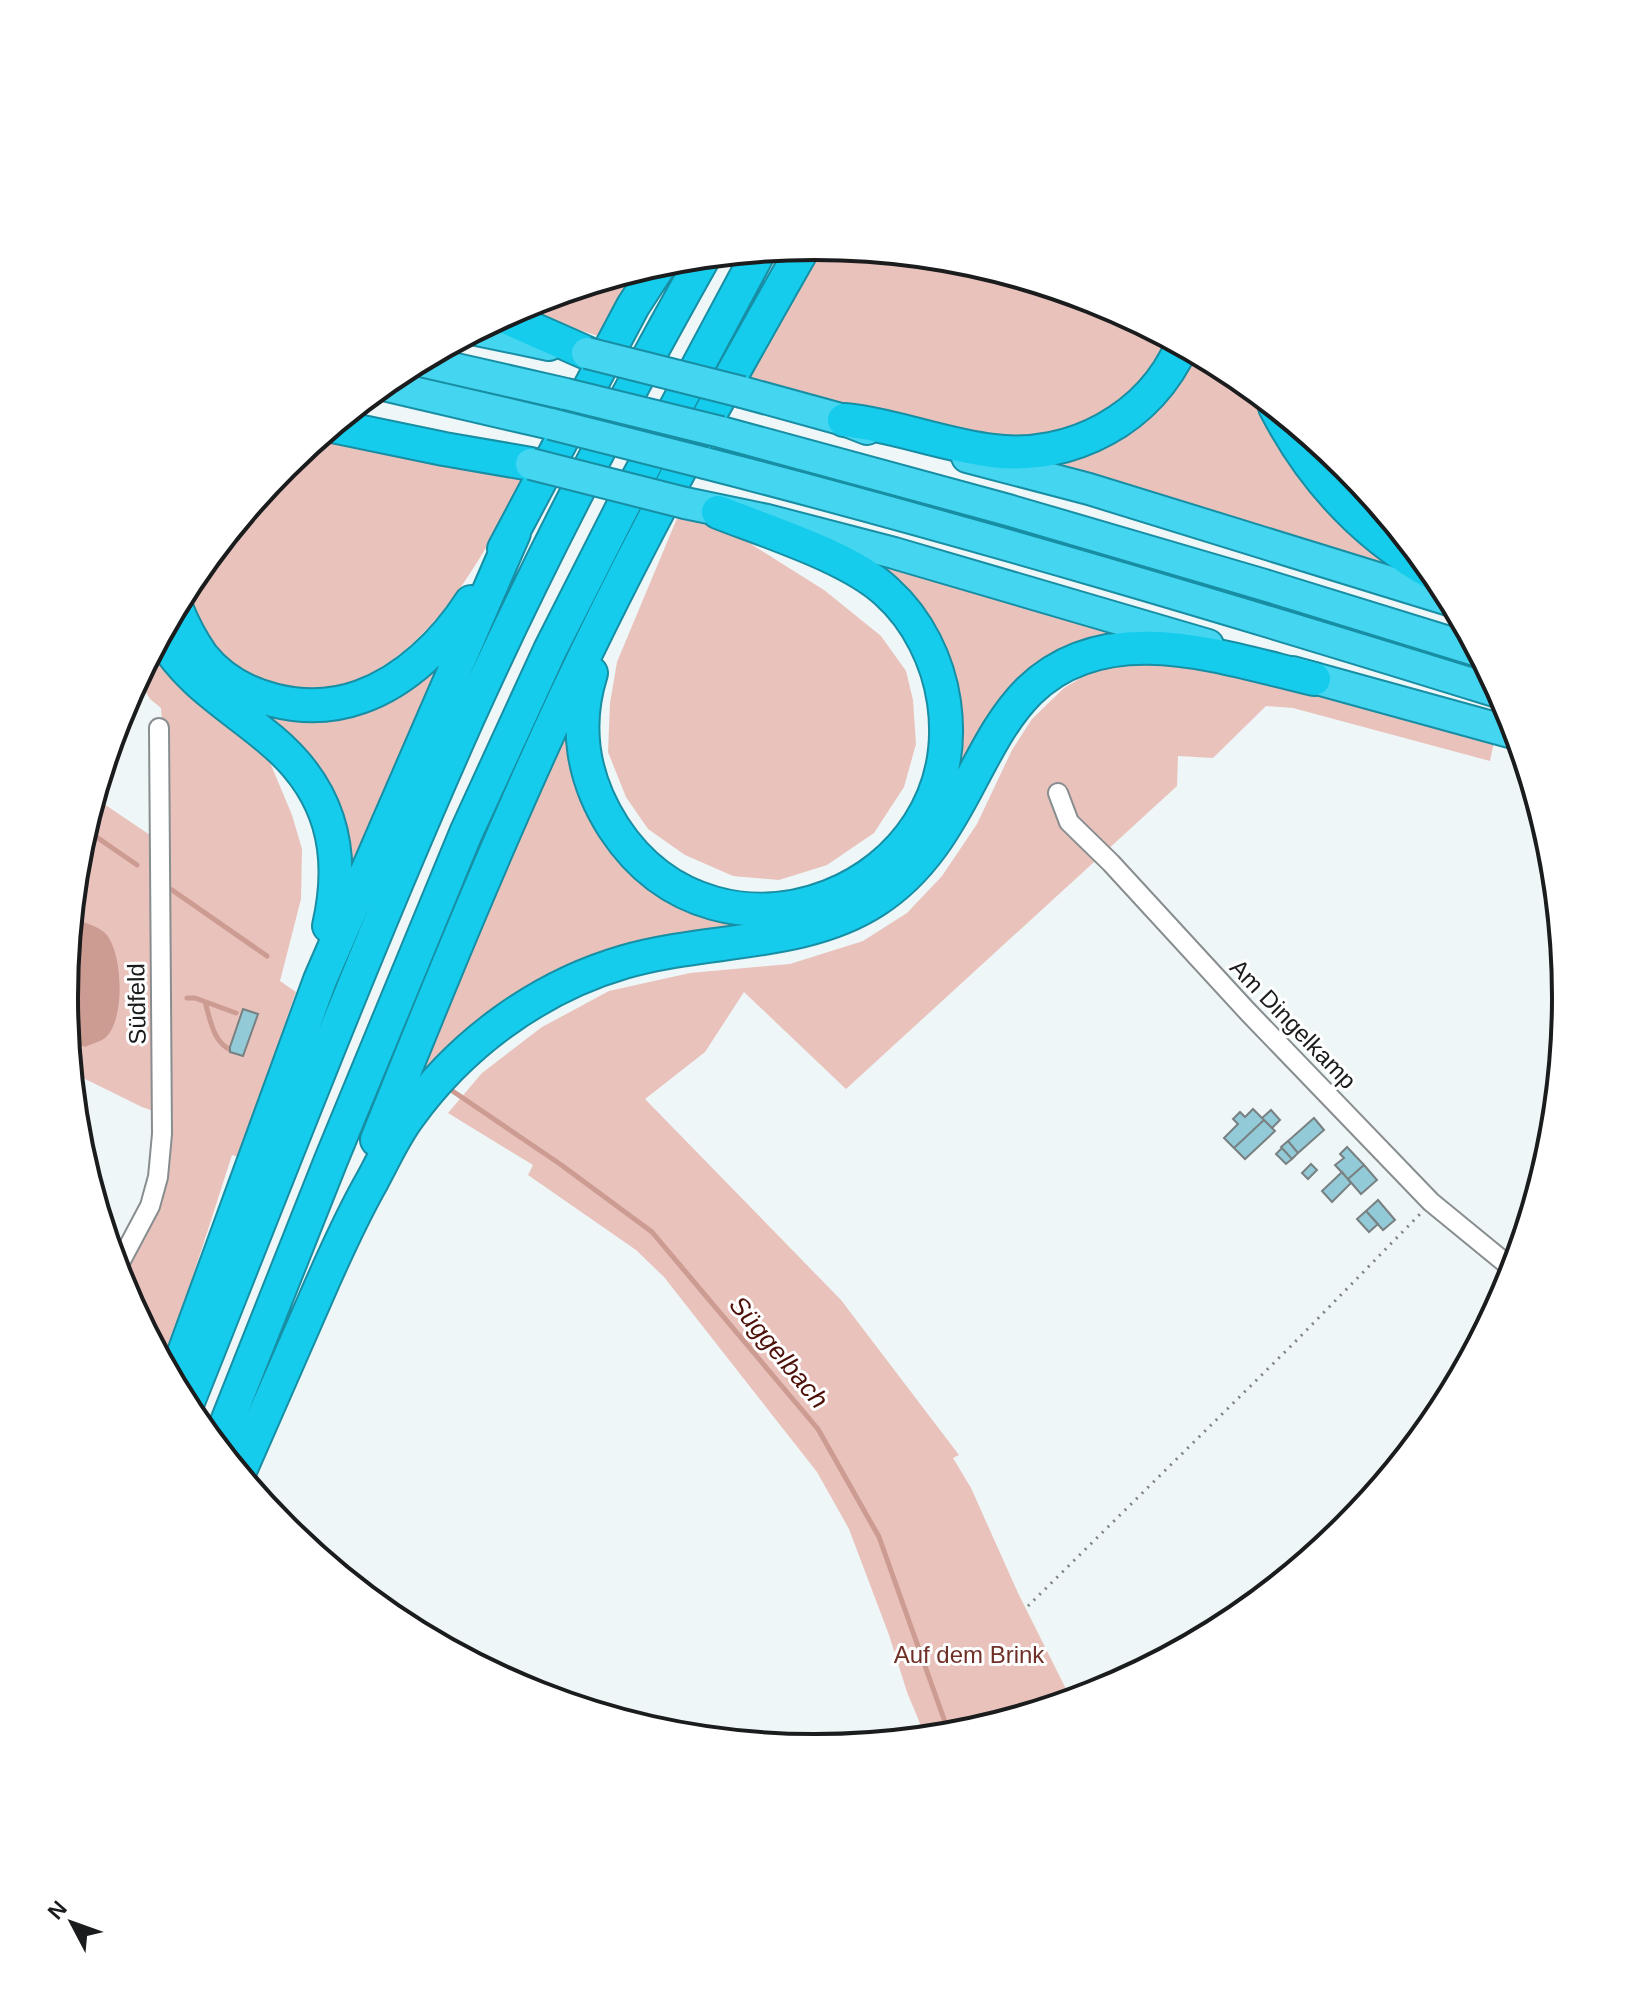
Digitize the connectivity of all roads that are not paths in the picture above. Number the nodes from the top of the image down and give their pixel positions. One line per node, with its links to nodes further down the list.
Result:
1 (796, 261): 21 (highway)
2 (753, 263): 37 (highway)
3 (697, 270): 36 (highway)
4 (651, 279): 6 (highway)
5 (643, 281): 6 (highway)
6 (633, 306): 19 (highway)
7 (518, 323): 9 (highway)
8 (494, 334): 9 (highway)
9 (587, 353): 14 (highway, bridge)
10 (1176, 355): 14 (highway)
11 (438, 365): 25 (highway, bridge)
12 (399, 389): 27 (highway, bridge)
13 (359, 418): 17 (highway)
14 (844, 420): 22 (highway)
15 (346, 429): 17 (highway)
16 (1289, 432): 20 (highway)
17 (531, 464): 18 (highway, bridge)
18 (718, 512): 21 (highway); 26 (highway)
19 (514, 533): 23 (highway); 31 (highway)
20 (1405, 555)
21 (621, 587): 32 (highway)
22 (1433, 595)
23 (182, 621)
24 (167, 647): 31 (highway)
25 (1464, 647)
26 (1314, 679): 29 (highway); 32 (highway)
27 (1485, 688)
28 (159, 728): 33 (street, Südfeld)
29 (1503, 730)
30 (1058, 793): 34 (street, Am Dingelkamp)
31 (320, 980): 35 (highway)
32 (354, 1211): 38 (highway)
33 (124, 1254)
34 (1504, 1262)
35 (178, 1368)
36 (192, 1391)
37 (222, 1435)
38 (244, 1463)

